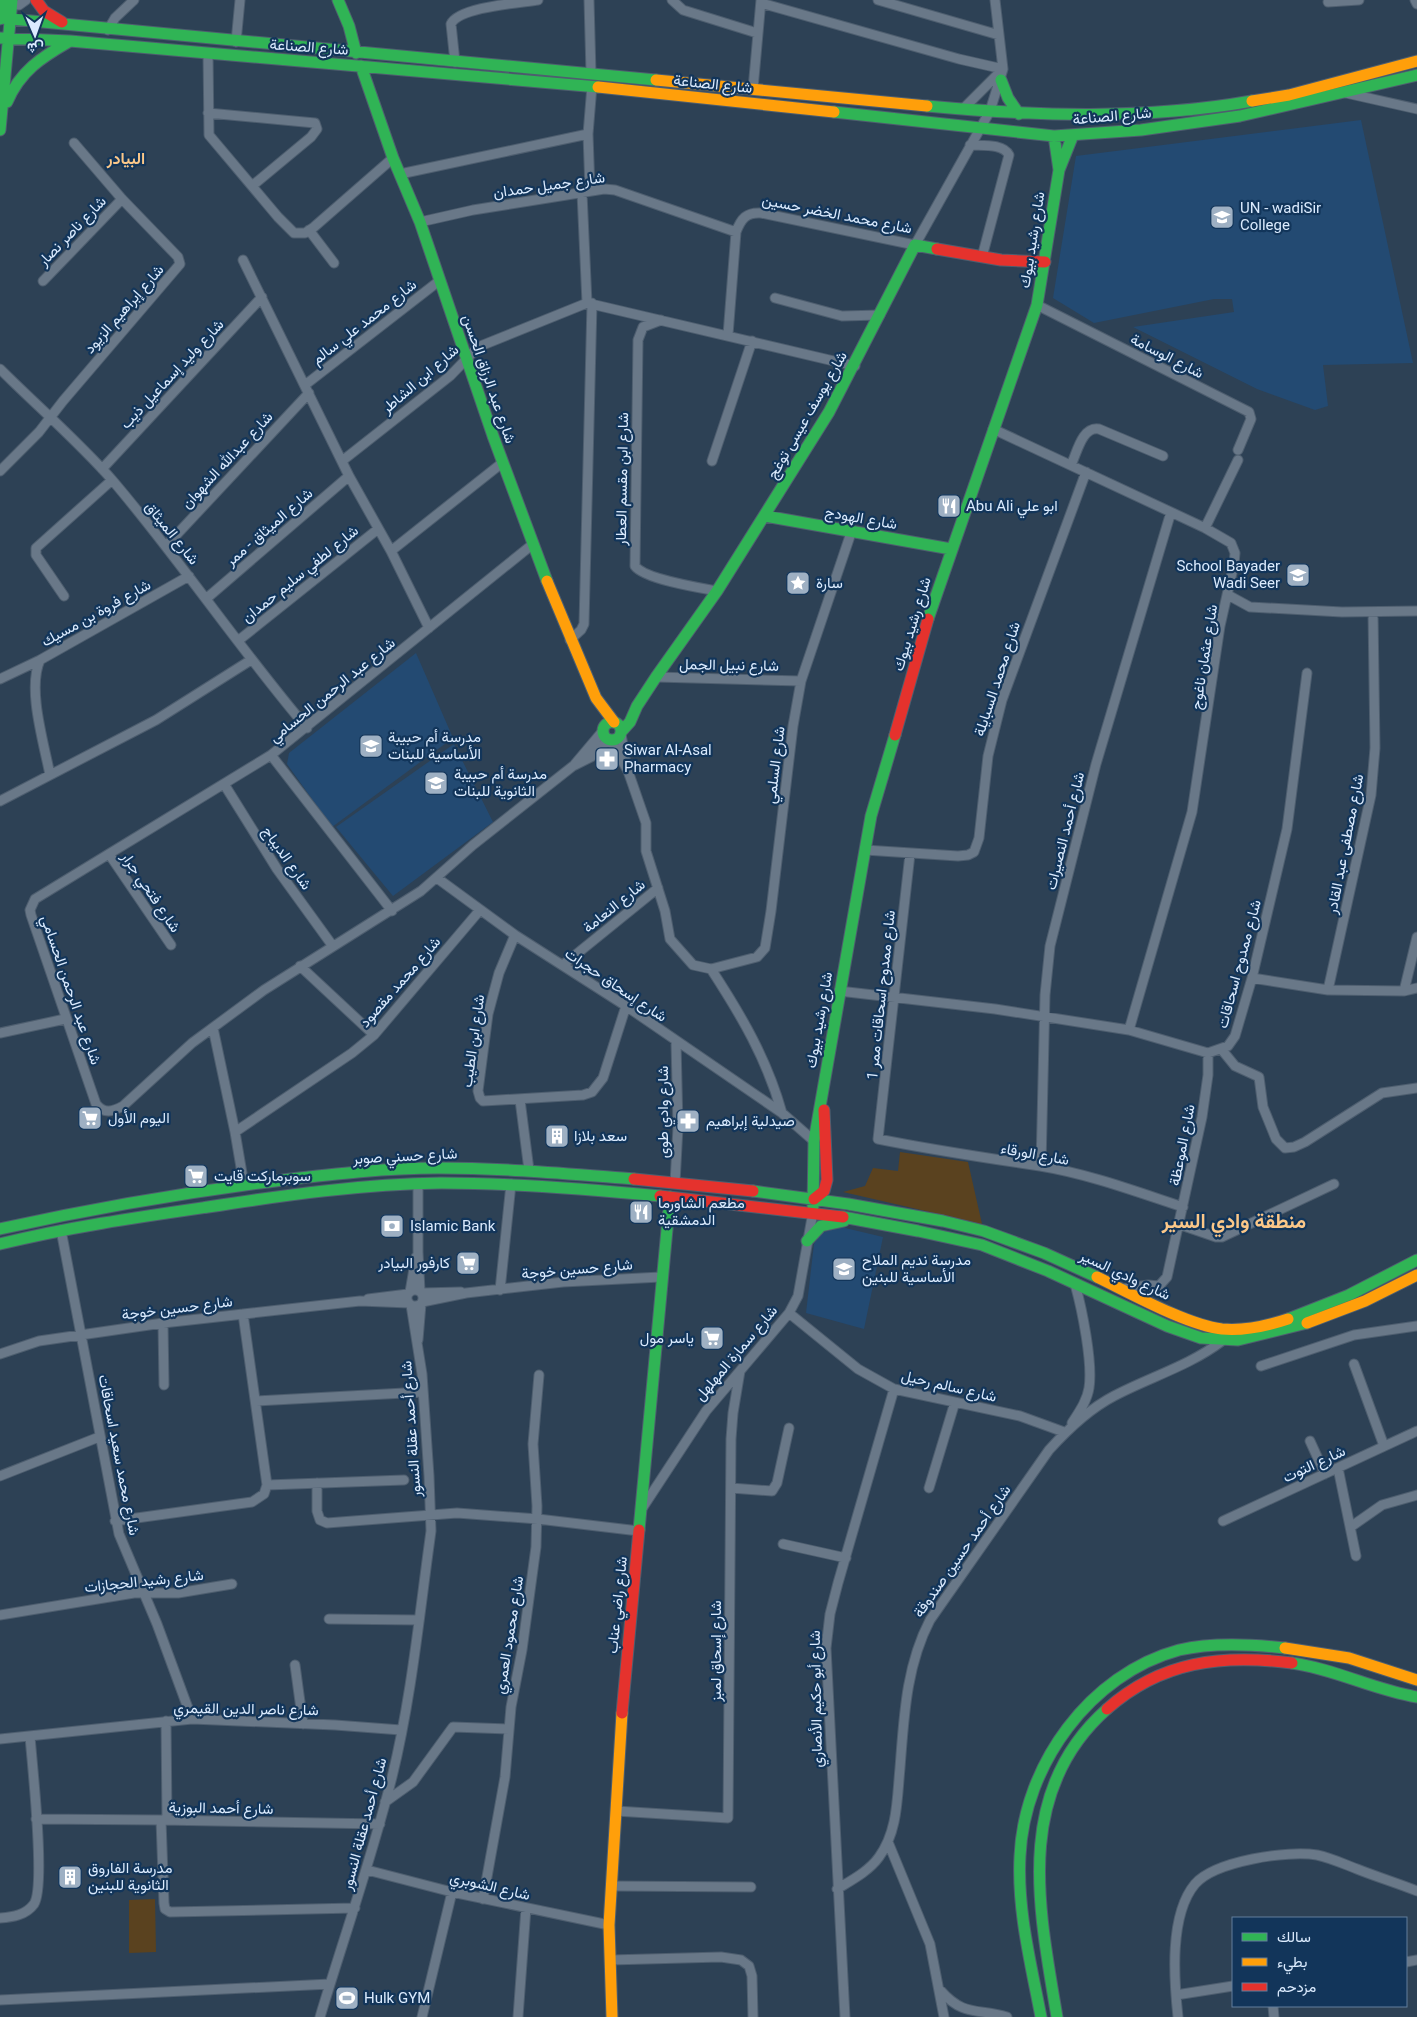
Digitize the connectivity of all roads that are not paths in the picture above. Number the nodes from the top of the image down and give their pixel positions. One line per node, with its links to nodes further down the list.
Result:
1 (26, 0): 13 (street)
2 (36, 0): 18 (main road)
3 (134, 0): 19 (street)
4 (240, 0): 24 (street)
5 (338, 0): 25 (main road)
6 (538, 0): 28 (street)
7 (589, 0): 30 (street)
8 (672, 0): 20 (street)
9 (878, 0): 21 (street)
10 (995, 0): 21 (street)
11 (1360, 0): 15 (street)
12 (1415, 0): 16 (street)
13 (7, 2): 17 (main road)
14 (761, 2): 20 (street); 31 (street)
15 (1328, 2)
16 (1417, 4)
17 (3, 18): 18 (main road, شارع الصناعة); 22 (main road)
18 (64, 24): 19 (main road, شارع الصناعة)
19 (108, 30): 24 (main road, شارع الصناعة)
20 (758, 33): 34 (street)
21 (999, 35): 31 (street)
22 (4, 38): 23 (main road, شارع الصناعة); 41 (main road)
23 (70, 41): 26 (main road, شارع الصناعة); 41 (main road)
24 (236, 42): 25 (main road, شارع الصناعة)
25 (356, 53): 28 (main road, شارع الصناعة)
26 (208, 54): 29 (main road, شارع الصناعة); 39 (street)
27 (1417, 61): 40 (main road, شارع الصناعة)
28 (455, 62): 30 (main road, شارع الصناعة)
29 (361, 66): 33 (main road, شارع الصناعة); 49 (main road, شارع عبد الرزاق الحسن)
30 (591, 72): 34 (main road, شارع الصناعة)
31 (1002, 74): 36 (street); 38 (street, شارع يوسف عيسى توغج); 40 (main road)
32 (1417, 75): 35 (main road, شارع الصناعة)
33 (592, 86): 42 (main road, شارع الصناعة); 44 (street)
34 (753, 89): 36 (main road, شارع الصناعة)
35 (1343, 92): 37 (street); 45 (main road, شارع الصناعة)
36 (963, 109): 38 (main road, شارع الصناعة)
37 (1417, 109)
38 (990, 111): 40 (main road, شارع الصناعة); 42 (street, شارع يوسف عيسى توغج)
39 (208, 113): 52 (street); 52 (street)
40 (1019, 114)
41 (3, 116): 43 (main road)
42 (981, 127): 46 (main road, شارع الصناعة); 48 (street, شارع يوسف عيسى توغج)
43 (0, 130)
44 (588, 134): 51 (street); 53 (street)
45 (1073, 135): 46 (main road, شارع الصناعة); 50 (main road, شارع رشيد بيوك)
46 (1054, 136): 50 (main road, شارع رشيد بيوك)
47 (74, 143): 54 (street, شارع إبراهيم الزيود)
48 (970, 145): 58 (street, شارع يوسف عيسى توغج); 59 (street)
49 (394, 158): 51 (main road, شارع عبد الرزاق الحسن); 56 (street)
50 (1059, 170): 61 (main road, شارع رشيد بيوك)
51 (400, 174): 55 (main road, شارع عبد الرزاق الحسن)
52 (252, 186): 56 (street)
53 (586, 191): 55 (street, شارع جميل حمدان); 57 (street, شارع جميل حمدان); 67 (street)
54 (122, 199): 63 (street, شارع ناصر نصار); 77 (street, شارع إبراهيم الزيود)
55 (420, 222): 64 (main road, شارع عبد الرزاق الحسن)
56 (309, 230): 62 (street)
57 (736, 232): 58 (street, شارع محمد الخضر حسين); 71 (street)
58 (915, 245): 59 (main road, شارع محمد الخضر حسين); 69 (main road, شارع يوسف عيسى توغج)
59 (982, 257): 61 (main road, شارع محمد الخضر حسين)
60 (243, 260): 65 (street)
61 (1044, 262): 68 (main road, شارع رشيد بيوك)
62 (334, 263)
63 (43, 281)
64 (439, 281): 73 (main road, شارع عبد الرزاق الحسن); 76 (street, شارع محمد علي سالم)
65 (262, 298): 76 (street); 86 (street, شارع وليد إسماعيل ذيب)
66 (775, 298): 69 (street)
67 (590, 303): 70 (street); 73 (street, شارع ابن الشاطر); 109 (street)
68 (1037, 304): 78 (main road, شارع رشيد بيوك); 79 (street, شارع الوسامة)
69 (880, 314): 74 (main road, شارع يوسف عيسى توغج)
70 (660, 320): 71 (street); 101 (street, شارع ابن مقسم العطار)
71 (728, 335): 72 (street)
72 (752, 341): 74 (street); 81 (street)
73 (467, 359): 83 (street, شارع ابن الشاطر); 84 (main road, شارع عبد الرزاق الحسن)
74 (854, 366): 92 (main road, شارع يوسف عيسى توغج)
75 (0, 369): 77 (street, شارع الميثاق)
76 (307, 389): 83 (street); 97 (street, شارع عبدالله الشهوان)
77 (50, 419): 86 (street, شارع الميثاق); 87 (street, شارع إبراهيم الزيود)
78 (993, 428): 85 (street, شارع عثمان ناغوج); 98 (main road, شارع رشيد بيوك)
79 (1238, 450)
80 (1162, 456): 85 (street)
81 (712, 460)
82 (1238, 460): 93 (street)
83 (342, 461): 89 (street)
84 (502, 463): 96 (main road, شارع عبد الرزاق الحسن); 99 (street)
85 (1071, 466): 88 (street, شارع عثمان ناغوج)
86 (102, 469): 90 (street, شارع الميثاق)
87 (0, 471)
88 (1086, 472): 91 (street, شارع عثمان ناغوج); 127 (street, شارع محمد السبايلة)
89 (349, 476): 94 (street); 104 (street, شارع الميثاق - ممر)
90 (112, 480): 97 (street, شارع الميثاق); 103 (street)
91 (1171, 512): 93 (street, شارع عثمان ناغوج); 146 (street, شارع أحمد النصيرات)
92 (765, 516): 95 (main road, شارع الهودج); 101 (main road, شارع يوسف عيسى توغج)
93 (1205, 528): 102 (street, شارع عثمان ناغوج)
94 (378, 529): 99 (street); 108 (street, شارع لطفي سليم حمدان)
95 (851, 533): 98 (main road, شارع الهودج); 115 (street, شارع السلمي)
96 (532, 544): 107 (street, شارع عبد الرحمن الحسامي); 109 (main road, شارع عبد الرزاق الحسن)
97 (166, 546): 100 (street, شارع الميثاق)
98 (951, 549): 125 (main road, شارع رشيد بيوك)
99 (391, 552): 107 (street)
100 (189, 576): 104 (street, شارع الميثاق); 110 (street, شارع فروة بن مسيك)
101 (717, 591): 113 (main road, شارع يوسف عيسى توغج)
102 (1228, 595): 106 (street); 149 (street, شارع عثمان ناغوج)
103 (64, 596)
104 (207, 598): 108 (street, شارع الميثاق)
105 (1417, 611): 106 (street)
106 (1373, 612): 141 (street, شارع مصطفى عبد القادر)
107 (429, 628): 117 (street, شارع عبد الرحمن الحسامي)
108 (238, 640): 111 (street, شارع الميثاق)
109 (570, 640): 116 (main road, شارع عبد الرزاق الحسن)
110 (40, 660): 114 (street); 122 (street, شارع فروة بن مسيك)
111 (251, 660): 117 (street, شارع الميثاق); 122 (street)
112 (1307, 673): 139 (street, شارع ممدوح اسحاقات)
113 (656, 677): 115 (street, شارع نبيل الجمل); 118 (main road, شارع يوسف عيسى توغج)
114 (0, 679)
115 (801, 681): 138 (street, شارع السلمي)
116 (596, 698): 118 (main road, شارع عبد الرزاق الحسن); 119 (main road, شارع عبد الرزاق الحسن)
117 (307, 728): 120 (street, شارع عبد الرحمن الحسامي)
118 (618, 728): 119 (main road); 119 (main road); 121 (street, شارع عبد الرزاق الحسن)
119 (606, 735): 121 (street, شارع عبد الرزاق الحسن); 128 (street, شارع عبد الرحمن الحسامي)
120 (272, 755): 123 (street, شارع عبد الرحمن الحسامي); 131 (street)
121 (628, 771): 129 (street, شارع عبد الرزاق الحسن)
122 (50, 774): 124 (street)
123 (224, 784): 126 (street, شارع عبد الرحمن الحسامي); 135 (street, شارع الديباج)
124 (0, 801)
125 (865, 850): 127 (street, شارع محمد السبايلة); 142 (main road, شارع رشيد بيوك)
126 (109, 854): 134 (street, شارع فتحي جرار); 147 (street, شارع عبد الرحمن الحسامي)
127 (910, 854): 144 (street, شارع ممدوح اسحاقات ممر 1)
128 (437, 878): 130 (street, شارع إسحاق حجرات); 131 (street, شارع عبد الرحمن الحسامي)
129 (658, 888): 136 (street, شارع النعامة); 138 (street, شارع عبد الرزاق الحسن)
130 (480, 910): 132 (street, شارع إسحاق حجرات); 151 (street, شارع محمد مقصود)
131 (392, 911): 135 (street, شارع عبد الرحمن الحسامي)
132 (515, 935): 136 (street, شارع إسحاق حجرات); 157 (street, شارع ابن الطيب)
133 (1417, 936): 143 (street)
134 (170, 945)
135 (332, 946): 137 (street, شارع عبد الرحمن الحسامي)
136 (563, 965): 145 (street, شارع إسحاق حجرات)
137 (300, 966): 148 (street, شارع عبد الرحمن الحسامي); 151 (street)
138 (711, 969): 158 (street)
139 (1252, 978): 141 (street); 153 (street, شارع ممدوح اسحاقات)
140 (1417, 988): 143 (street)
141 (1328, 990): 143 (street)
142 (839, 991): 144 (street, شارع ممدوح اسحاقات); 156 (main road, شارع رشيد بيوك)
143 (1404, 991)
144 (894, 998): 146 (street, شارع ممدوح اسحاقات); 160 (street, شارع ممدوح اسحاقات ممر 1)
145 (626, 1006): 152 (street, شارع إسحاق حجرات); 157 (street, شارع ابن الطيب)
146 (1045, 1016): 149 (street, شارع ممدوح اسحاقات); 162 (street, شارع أحمد النصيرات)
147 (66, 1019): 148 (street, شارع عبد الرحمن الحسامي); 150 (street)
148 (213, 1028): 159 (street)
149 (1128, 1030): 154 (street, شارع ممدوح اسحاقات)
150 (0, 1033)
151 (374, 1035): 159 (street, شارع محمد مقصود)
152 (676, 1042): 158 (street, شارع إسحاق حجرات); 165 (street, شارع وادي طوى)
153 (1222, 1050): 154 (street, شارع ممدوح اسحاقات); 155 (street)
154 (1208, 1053): 173 (street, شارع الموعظة)
155 (1417, 1088)
156 (822, 1095): 161 (main road, شارع رشيد بيوك); 172 (main road, شارع رشيد بيوك)
157 (520, 1100): 163 (street)
158 (782, 1112): 161 (street, شارع إسحاق حجرات)
159 (235, 1132): 169 (street)
160 (878, 1139): 162 (street, شارع الورقاء)
161 (814, 1141): 172 (main road, شارع رشيد بيوك)
162 (1041, 1166): 173 (street, شارع الورقاء)
163 (529, 1170): 164 (main road, شارع حسني صوبر); 169 (main road, شارع حسني صوبر)
164 (571, 1174): 165 (main road, شارع حسني صوبر); 170 (main road)
165 (675, 1183): 172 (main road, شارع حسني صوبر)
166 (418, 1184): 167 (main road, شارع حسني صوبر); 178 (main road, شارع حسني صوبر); 181 (street, شارع أحمد عقلة النسور)
167 (510, 1184): 170 (main road, شارع حسني صوبر); 187 (street)
168 (1334, 1184): 176 (street)
169 (244, 1186): 177 (main road, شارع حسني صوبر)
170 (570, 1188): 171 (main road, شارع حسني صوبر)
171 (670, 1197): 174 (main road, شارع حسني صوبر); 184 (main road, شارع راضي عناب)
172 (814, 1198): 174 (main road, شارع سمارة المهلهل); 186 (main road, شارع وادي السير)
173 (1183, 1207): 176 (street, شارع الموعظة)
174 (813, 1212): 175 (main road, شارع وادي السير); 179 (street, شارع سمارة المهلهل)
175 (852, 1220): 179 (main road); 185 (main road, شارع وادي السير)
176 (1178, 1224): 186 (street, شارع الموعظة)
177 (0, 1229)
178 (61, 1230): 180 (main road, شارع حسني صوبر); 197 (street, شارع محمد سعيد اسحاقات)
179 (807, 1241): 192 (street, شارع سمارة المهلهل)
180 (0, 1244)
181 (418, 1252): 188 (street, شارع أحمد عقلة النسور); 190 (street, شارع أحمد عقلة النسور)
182 (1417, 1260): 196 (main road, شارع وادي السير)
183 (1417, 1275): 199 (main road, شارع وادي السير)
184 (661, 1277): 187 (street, شارع حسين خوجة); 225 (main road, شارع راضي عناب)
185 (1075, 1284): 199 (main road, شارع وادي السير); 211 (street, شارع أحمد حسين صندوقة)
186 (1118, 1289): 196 (main road, شارع وادي السير)
187 (500, 1290): 189 (street, شارع حسين خوجة)
188 (421, 1292): 189 (street, شارع حسين خوجة); 190 (street, شارع حسين خوجة); 191 (street, شارع أحمد عقلة النسور)
189 (466, 1293): 191 (street, شارع حسين خوجة)
190 (409, 1298): 191 (street, شارع حسين خوجة); 193 (street, شارع حسين خوجة); 198 (street, شارع أحمد عقلة النسور)
191 (422, 1303): 198 (street, شارع أحمد عقلة النسور)
192 (790, 1313): 203 (street, شارع سمارة المهلهل); 206 (street, شارع سالم رحيل)
193 (243, 1314): 194 (street, شارع حسين خوجة); 208 (street)
194 (163, 1323): 197 (street, شارع حسين خوجة); 205 (street)
195 (1417, 1326): 202 (street)
196 (1224, 1328): 199 (main road)
197 (82, 1334): 200 (street, شارع حسين خوجة); 213 (street, شارع محمد سعيد اسحاقات)
198 (418, 1340): 207 (street, شارع أحمد عقلة النسور)
199 (1222, 1341): 211 (street, شارع أحمد حسين صندوقة)
200 (0, 1354)
201 (1354, 1364): 215 (street)
202 (1261, 1366)
203 (740, 1371): 222 (street, شارع إسحاق لمبز); 225 (street, شارع سمارة المهلهل)
204 (539, 1375): 227 (street, شارع محمود العمري)
205 (164, 1385)
206 (894, 1389): 209 (street, شارع سالم رحيل); 234 (street, شارع أبو حكيم الأنصاري)
207 (422, 1392): 208 (street); 226 (street, شارع أحمد عقلة النسور)
208 (256, 1401): 220 (street)
209 (955, 1402): 211 (street, شارع سالم رحيل); 223 (street)
210 (789, 1428): 222 (street)
211 (1067, 1430): 255 (street, شارع أحمد حسين صندوقة)
212 (1417, 1432): 215 (street, شارع التوت)
213 (99, 1437): 218 (street); 228 (street, شارع محمد سعيد اسحاقات)
214 (1310, 1441): 217 (street)
215 (1384, 1446): 216 (street, شارع التوت)
216 (1338, 1468): 217 (street, شارع التوت); 230 (street)
217 (1325, 1474): 229 (street, شارع التوت)
218 (0, 1476)
219 (404, 1480): 221 (street)
220 (267, 1484): 221 (street); 228 (street)
221 (317, 1484): 226 (street)
222 (731, 1488): 251 (street, شارع إسحاق لمبز)
223 (929, 1488)
224 (1417, 1495): 230 (street)
225 (640, 1511): 231 (main road, شارع راضي عناب)
226 (431, 1514): 227 (street); 239 (street, شارع أحمد عقلة النسور)
227 (538, 1519): 231 (street); 246 (street, شارع محمود العمري)
228 (115, 1521): 236 (street, شارع محمد سعيد اسحاقات)
229 (1223, 1521)
230 (1352, 1526): 233 (street)
231 (639, 1531): 251 (main road, شارع راضي عناب)
232 (783, 1544): 234 (street)
233 (1356, 1556)
234 (846, 1558): 259 (street, شارع أبو حكيم الأنصاري)
235 (232, 1584): 236 (street, شارع رشيد الحجازات)
236 (144, 1593): 237 (street, شارع رشيد الحجازات); 243 (street, شارع محمد سعيد اسحاقات)
237 (0, 1614)
238 (329, 1619): 239 (street)
239 (419, 1620): 247 (street, شارع أحمد عقلة النسور)
240 (295, 1665): 245 (street)
241 (1417, 1680): 281 (main road)
242 (1417, 1697): 282 (main road)
243 (192, 1719): 244 (street, شارع ناصر الدين القيمري); 245 (street, شارع ناصر الدين القيمري)
244 (166, 1721): 248 (street, شارع ناصر الدين القيمري); 253 (street)
245 (303, 1724): 247 (street, شارع ناصر الدين القيمري)
246 (509, 1729): 250 (street); 262 (street, شارع محمود العمري)
247 (401, 1730): 250 (street, شارع أحمد عقلة النسور)
248 (30, 1736): 249 (street, شارع ناصر الدين القيمري); 252 (street)
249 (0, 1739)
250 (385, 1802): 254 (street, شارع أحمد عقلة النسور)
251 (616, 1811): 257 (main road, شارع راضي عناب)
252 (36, 1819): 253 (street); 265 (street)
253 (164, 1820): 254 (street, شارع أحمد البوزية); 263 (street, شارع أحمد البوزية)
254 (380, 1824): 256 (street, شارع أحمد عقلة النسور)
255 (888, 1842): 259 (street, شارع أحمد حسين صندوقة); 270 (street)
256 (366, 1870): 261 (street, شارع الشوبري); 263 (street, شارع أحمد عقلة النسور)
257 (611, 1886): 258 (street); 266 (main road, شارع راضي عناب)
258 (751, 1887)
259 (837, 1889): 278 (street, شارع أبو حكيم الأنصاري)
260 (1417, 1891): 271 (street)
261 (452, 1892): 262 (street, شارع الشوبري); 274 (street)
262 (483, 1898): 264 (street, شارع الشوبري)
263 (354, 1908): 268 (street, شارع أحمد عقلة النسور)
264 (526, 1908): 266 (street, شارع الشوبري); 275 (street)
265 (0, 1918)
266 (609, 1925): 267 (main road, شارع راضي عناب)
267 (610, 1960): 276 (main road, شارع راضي عناب); 277 (street)
268 (330, 1984): 272 (street); 273 (street, شارع أحمد عقلة النسور)
269 (1232, 1986): 271 (street)
270 (940, 1990): 279 (street); 280 (street)
271 (1176, 1994): 283 (street)
272 (0, 2000)
273 (320, 2017)
274 (422, 2017)
275 (518, 2017)
276 (612, 2017)
277 (753, 2017)
278 (845, 2017)
279 (944, 2017)
280 (1008, 2017)
281 (1041, 2017)
282 (1057, 2017)
283 (1178, 2017)

